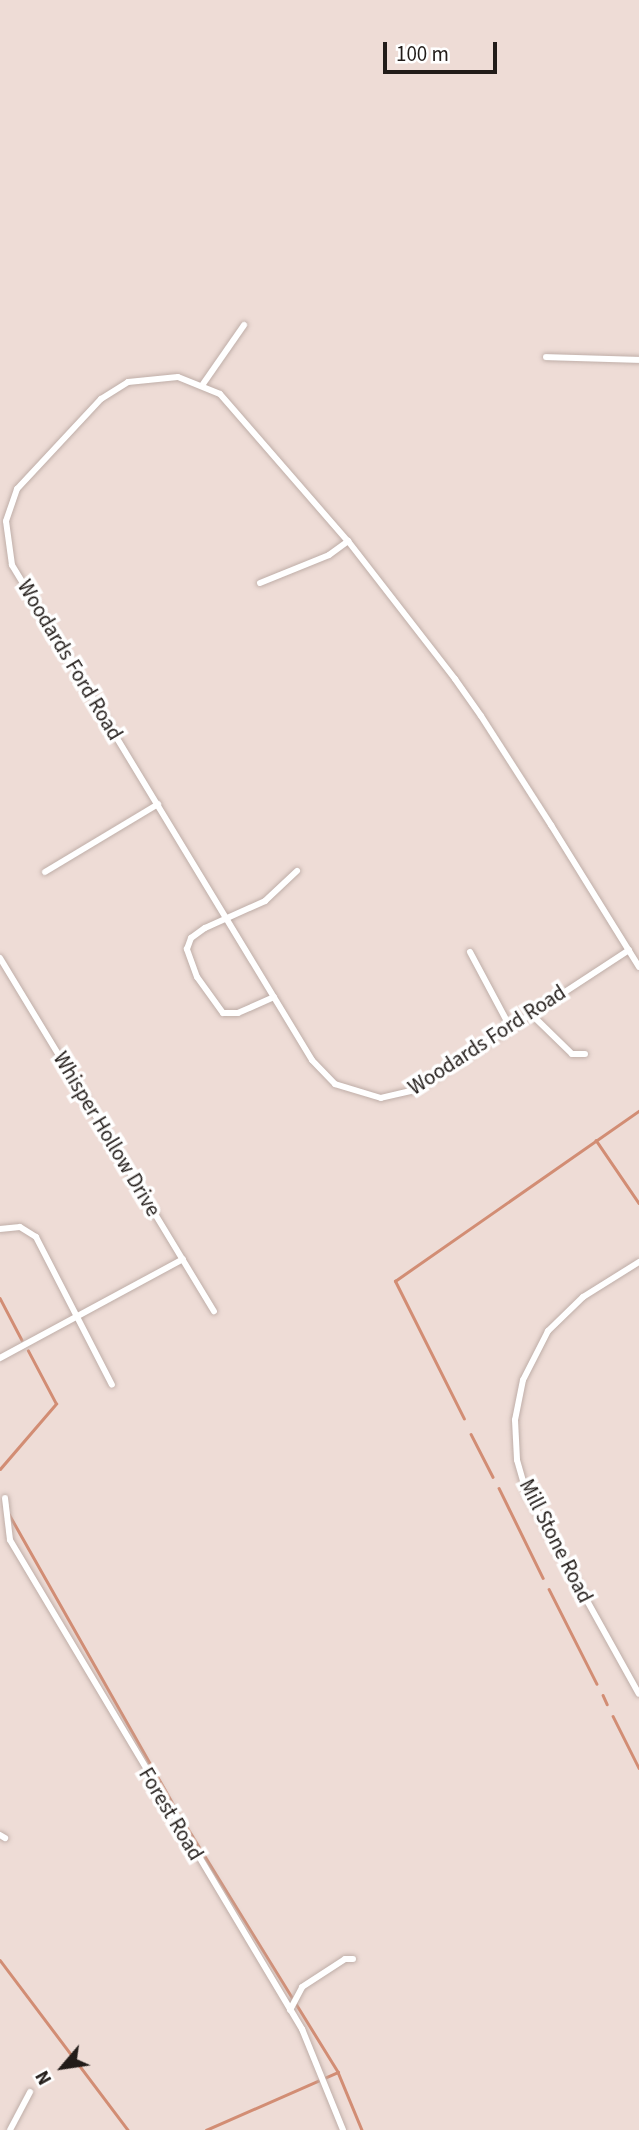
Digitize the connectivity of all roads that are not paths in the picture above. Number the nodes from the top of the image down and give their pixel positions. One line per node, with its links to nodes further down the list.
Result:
1 (244, 325): 4 (street)
2 (546, 356): 3 (street)
3 (639, 360)
4 (203, 384): 5 (street, Woodards Ford Road); 7 (street, Woodards Ford Road)
5 (348, 541): 6 (street); 11 (street, Woodards Ford Road)
6 (260, 583)
7 (158, 804): 9 (street); 10 (street, Woodards Ford Road)
8 (297, 871): 10 (street)
9 (45, 872)
10 (225, 916): 15 (street, Woodards Ford Road); 15 (street)
11 (629, 950): 14 (street, Woodards Ford Road); 16 (street, Woodards Ford Road)
12 (470, 952): 17 (street)
13 (0, 958): 20 (street, Whisper Hollow Drive)
14 (639, 967)
15 (274, 997): 17 (street, Woodards Ford Road)
16 (529, 1012): 17 (street, Woodards Ford Road); 18 (street)
17 (509, 1025)
18 (585, 1054)
19 (0, 1229): 23 (street)
20 (183, 1259): 22 (street, Whisper Hollow Drive); 23 (street)
21 (639, 1262): 27 (street, Mill Stone Road)
22 (215, 1311)
23 (78, 1318): 24 (street); 25 (street)
24 (0, 1358)
25 (112, 1385)
26 (5, 1498): 29 (street, Forest Road)
27 (639, 1694)
28 (353, 1959): 29 (street)
29 (290, 2010): 32 (street, Forest Road)
30 (30, 2092): 31 (street)
31 (10, 2130)
32 (343, 2130)

